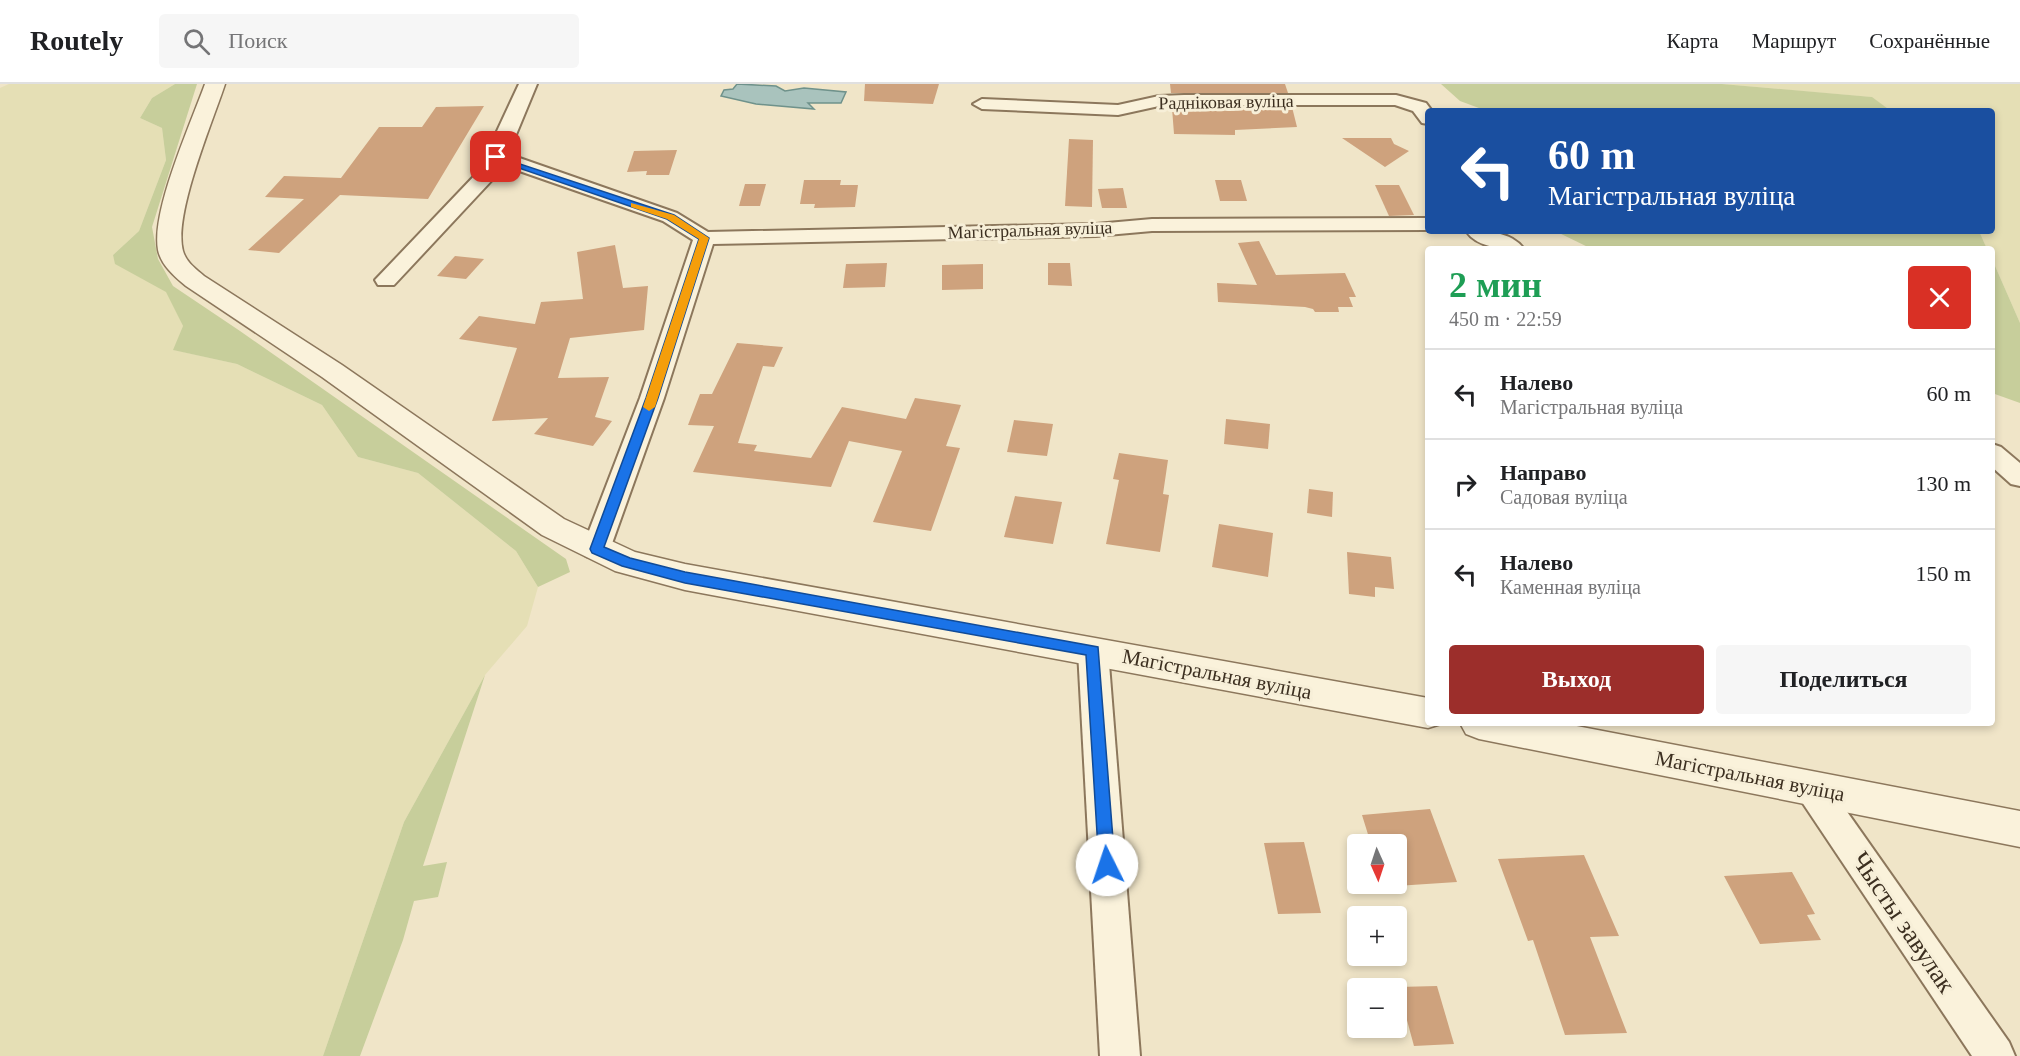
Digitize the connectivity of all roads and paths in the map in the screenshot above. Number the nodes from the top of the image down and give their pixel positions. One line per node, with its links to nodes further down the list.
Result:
1 (215, 84): 13 (street, Магістральная вуліца)
2 (528, 84): 5 (street)
3 (982, 104): 4 (street, Радніковая вуліца)
4 (1425, 114)
5 (496, 157): 8 (street); 10 (street)
6 (1425, 225): 8 (street, Магістральная вуліца)
7 (1482, 234): 9 (street)
8 (704, 238): 13 (street)
9 (1507, 246)
10 (386, 280)
11 (1995, 456): 12 (street)
12 (2020, 477)
13 (596, 549): 14 (street, Магістральная вуліца)
14 (1093, 651): 15 (street, Магістральная вуліца); 19 (street)
15 (1425, 712)
16 (1494, 726): 17 (street, Магістральная вуліца)
17 (1812, 789): 18 (street, Магістральная вуліца); 20 (street, Чысты завулак)
18 (2020, 829)
19 (1120, 1056)
20 (1995, 1056)

